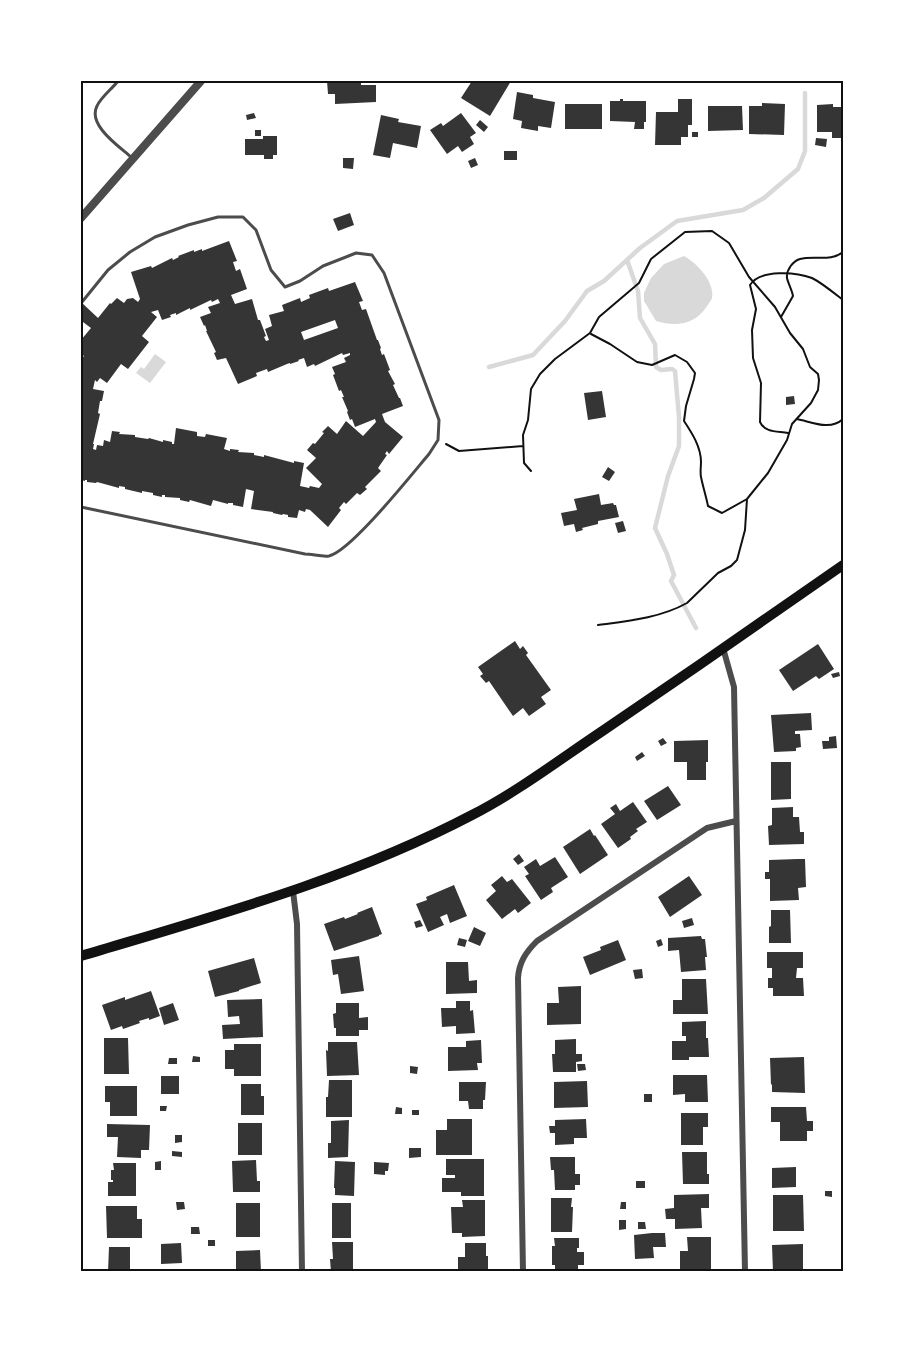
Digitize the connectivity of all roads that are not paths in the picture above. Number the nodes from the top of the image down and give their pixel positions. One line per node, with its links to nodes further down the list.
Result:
1 (118, 81): 3 (lane)
2 (201, 81): 3 (street)
3 (133, 159): 4 (street)
4 (81, 218)
5 (82, 303): 6 (lane)
6 (81, 507)
7 (843, 565): 8 (main road)
8 (723, 648): 9 (street); 10 (main road)
9 (736, 821): 13 (street); 14 (street)
10 (293, 891): 11 (main road); 12 (street)
11 (81, 956)
12 (302, 1272)
13 (523, 1272)
14 (745, 1272)

